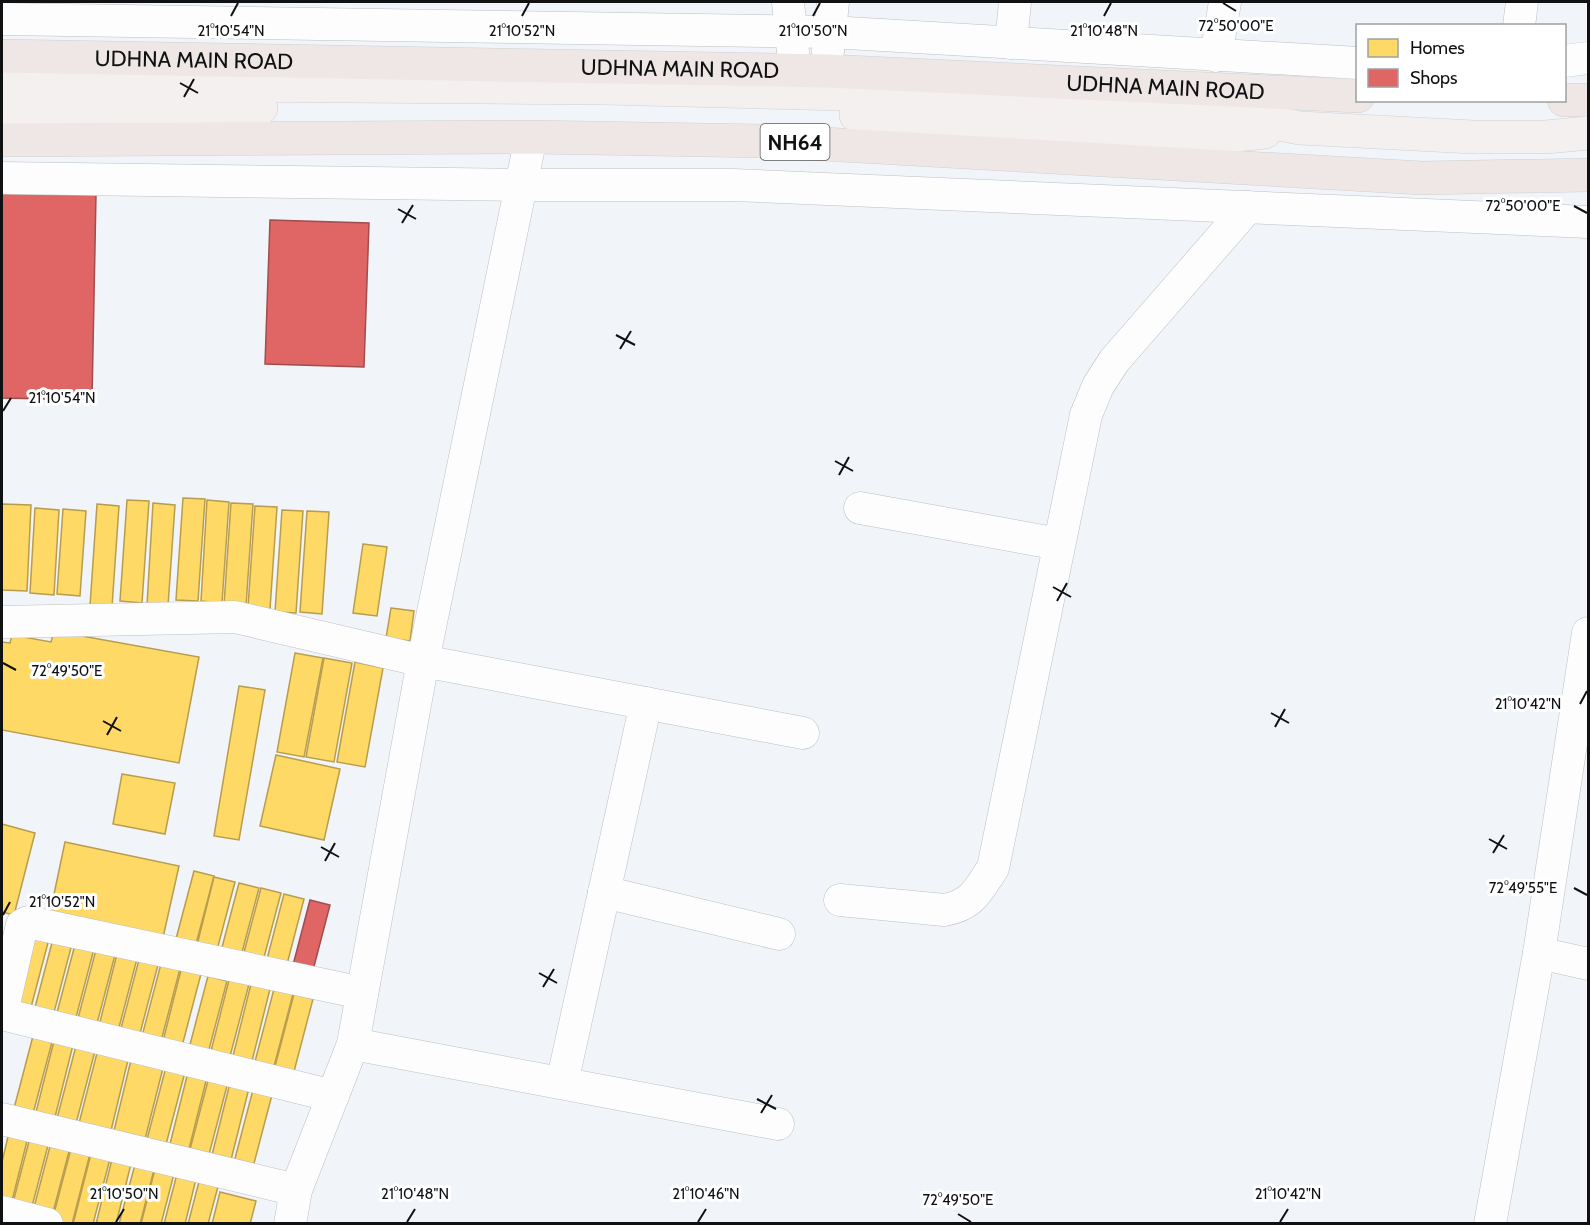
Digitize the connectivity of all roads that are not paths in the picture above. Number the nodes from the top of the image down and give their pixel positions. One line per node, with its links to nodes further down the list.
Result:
1 (833, 2): 9 (street)
2 (1015, 2): 10 (street)
3 (1225, 2): 12 (street)
4 (1522, 2): 8 (street)
5 (72, 11): 6 (street); 7 (street)
6 (790, 16): 9 (street); 16 (street)
7 (2, 19)
8 (1519, 24)
9 (830, 32): 10 (street); 16 (street)
10 (1011, 43): 12 (street)
11 (2, 56): 16 (highway, UDHNA MAIN ROAD)
12 (1216, 56): 15 (street)
13 (1588, 58): 14 (street)
14 (1566, 60)
15 (1356, 63)
16 (810, 71): 18 (highway, UDHNA MAIN ROAD)
17 (2, 81): 22 (main road)
18 (1356, 96)
19 (1566, 100): 20 (highway)
20 (1588, 100)
21 (2, 112): 22 (main road)
22 (1300, 128): 23 (main road)
23 (1588, 133)
24 (531, 137): 25 (highway, NH64); 26 (highway, NH64); 28 (street)
25 (2, 140)
26 (1588, 175)
27 (2, 178): 28 (street)
28 (521, 185): 29 (street); 35 (street)
29 (1248, 207): 30 (street); 32 (street)
30 (1588, 222)
31 (860, 508): 32 (street)
32 (1059, 544): 39 (street)
33 (2, 622): 35 (street)
34 (1588, 633): 41 (street)
35 (423, 661): 36 (street); 43 (street)
36 (646, 703): 37 (street); 38 (street)
37 (803, 733)
38 (604, 892): 40 (street); 46 (street)
39 (840, 900)
40 (779, 934)
41 (1539, 953): 42 (street); 54 (street)
42 (1588, 964)
43 (362, 993): 44 (street); 45 (street)
44 (2, 1013): 47 (street)
45 (353, 1044): 46 (street); 47 (street)
46 (562, 1083): 49 (street)
47 (333, 1096): 50 (street)
48 (2, 1119): 50 (street)
49 (778, 1124)
50 (296, 1190): 53 (street)
51 (2, 1212): 52 (street)
52 (47, 1224)
53 (290, 1224)
54 (1490, 1224)

